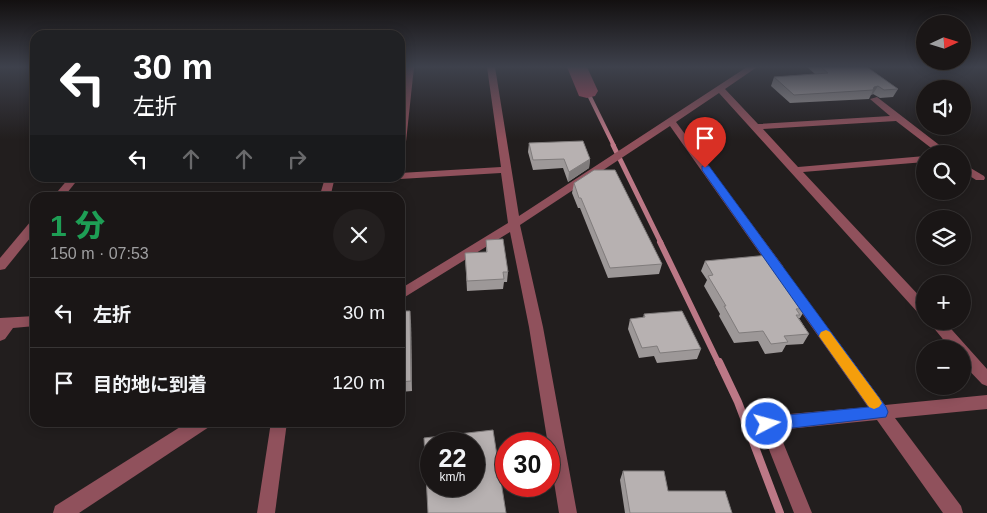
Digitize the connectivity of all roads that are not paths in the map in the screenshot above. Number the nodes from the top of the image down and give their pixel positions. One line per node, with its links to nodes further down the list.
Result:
1 (407, 91): 6 (street)
2 (494, 91): 12 (street)
3 (717, 91): 8 (street)
4 (722, 91): 9 (street)
5 (874, 99): 7 (street)
6 (405, 109)
7 (898, 118): 9 (street); 10 (street)
8 (672, 121): 19 (street); 32 (street)
9 (754, 127): 13 (street)
10 (934, 145)
11 (916, 160): 13 (street)
12 (506, 170): 15 (street); 19 (street)
13 (793, 170): 23 (street)
14 (971, 172): 16 (street)
15 (405, 176)
16 (980, 178)
17 (71, 182): 18 (street)
18 (62, 192)
19 (514, 224): 22 (street); 37 (street)
20 (30, 230): 21 (street)
21 (0, 266)
22 (405, 293)
23 (916, 301)
24 (30, 321): 25 (street)
25 (5, 323): 27 (street)
26 (943, 330): 28 (street)
27 (0, 336)
28 (952, 340)
29 (971, 362): 30 (street)
30 (987, 379)
31 (987, 402): 32 (street)
32 (881, 412): 38 (street); 39 (street)
33 (194, 427): 35 (street)
34 (278, 427): 36 (street)
35 (62, 513)
36 (266, 513)
37 (568, 513)
38 (803, 513)
39 (954, 513)

